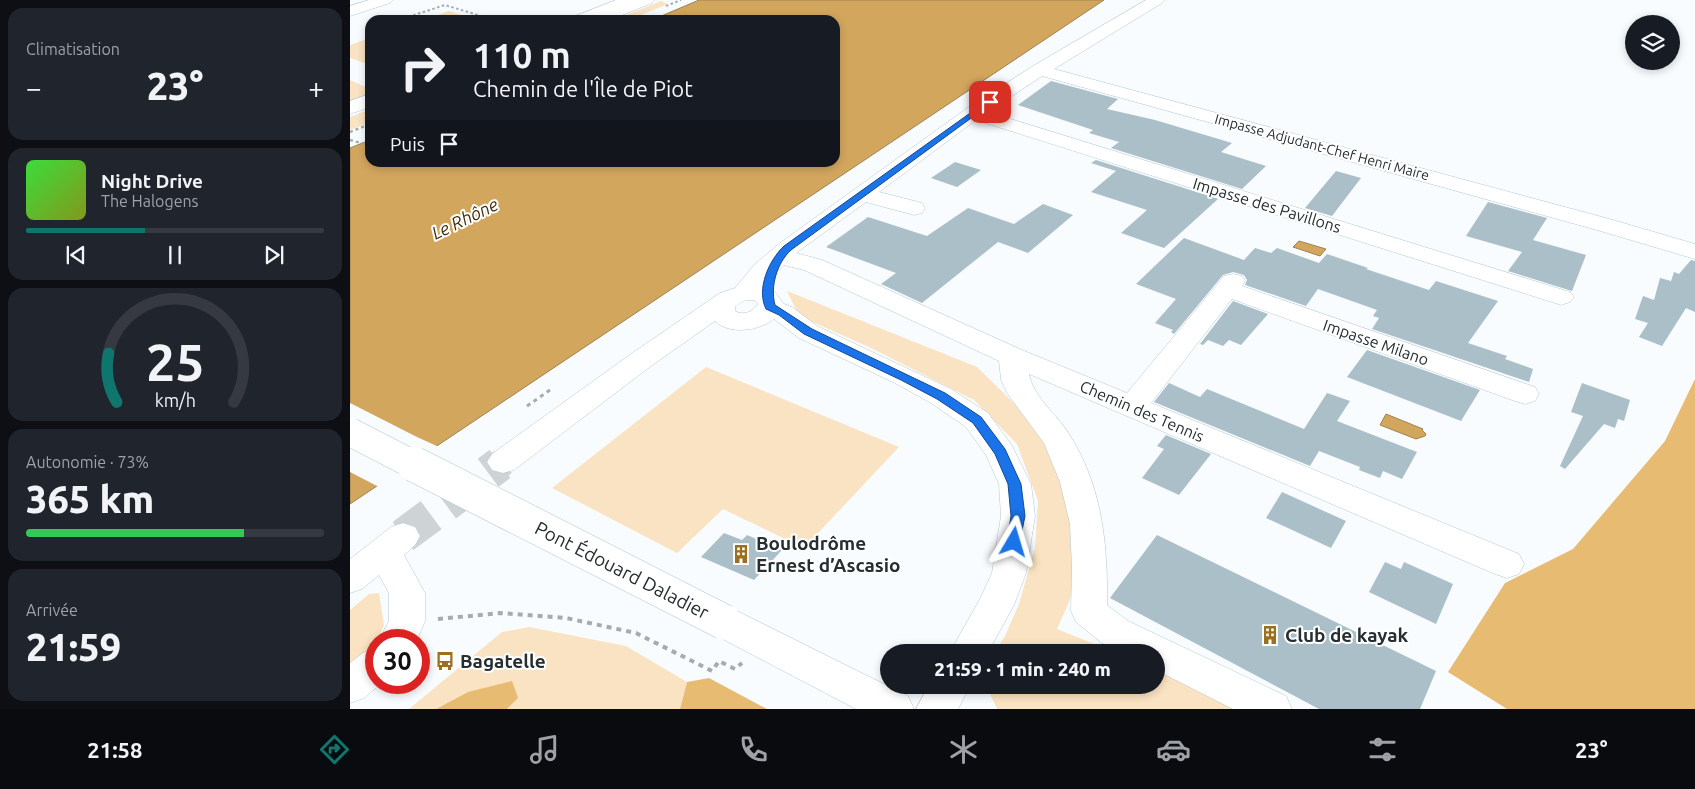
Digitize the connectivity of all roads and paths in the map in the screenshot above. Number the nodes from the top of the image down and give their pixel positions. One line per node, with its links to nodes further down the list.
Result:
1 (385, 0): 5 (street)
2 (630, 0): 8 (street)
3 (647, 0): 9 (street)
4 (1157, 0): 10 (street)
5 (350, 11)
6 (414, 15): 7 (path)
7 (478, 15)
8 (592, 15)
9 (609, 15)
10 (1040, 70): 13 (street); 18 (street, Impasse Adjudant-Chef Henri Maire)
11 (365, 102): 12 (street)
12 (350, 108)
13 (973, 113): 20 (street); 24 (street, Impasse des Pavillons)
14 (365, 126): 15 (path)
15 (350, 132)
16 (350, 140): 17 (path)
17 (365, 144)
18 (1326, 148): 19 (street); 22 (street, Impasse Adjudant-Chef Henri Maire)
19 (1343, 169)
20 (862, 194): 21 (street); 23 (street)
21 (914, 208)
22 (1695, 252)
23 (779, 256): 25 (street); 26 (street, Chemin des Tennis)
24 (1561, 297)
25 (748, 307): 32 (street); 37 (street)
26 (1012, 356): 30 (street, Chemin des Tennis); 44 (street)
27 (550, 390): 29 (path)
28 (1525, 394): 30 (street, Impasse Milano)
29 (527, 406)
30 (1132, 407): 33 (street, Chemin des Tennis)
31 (350, 432): 42 (street, Pont Édouard Daladier, bridge)
32 (503, 462)
33 (1507, 564)
34 (350, 579): 35 (street)
35 (403, 629)
36 (414, 629): 38 (path)
37 (974, 644)
38 (748, 658)
39 (365, 674): 40 (street)
40 (350, 686)
41 (945, 694): 43 (street)
42 (894, 709)
43 (936, 709)
44 (1272, 709)

